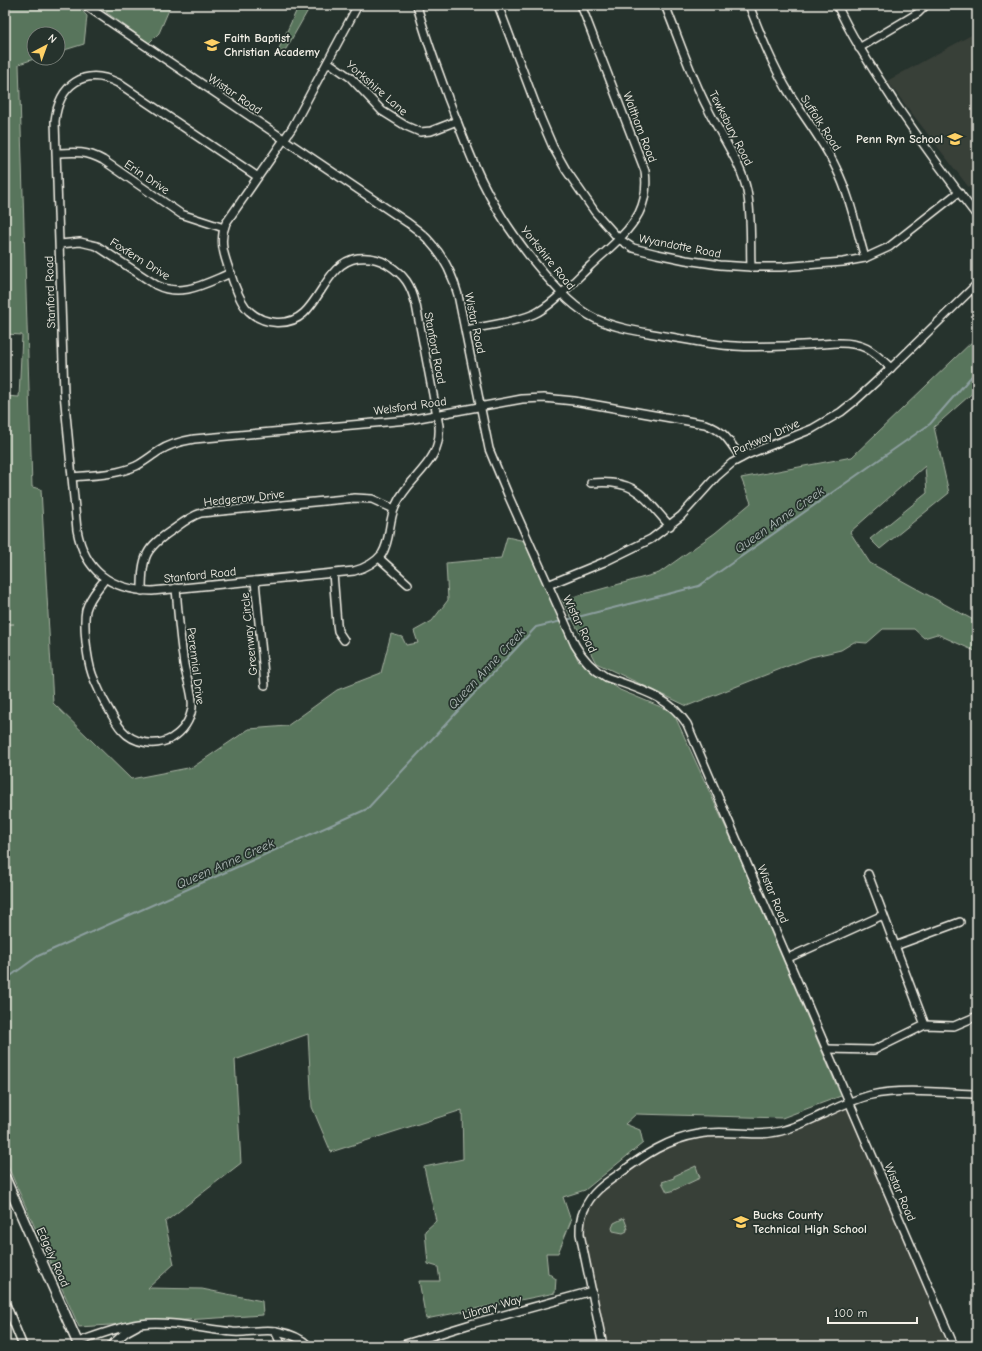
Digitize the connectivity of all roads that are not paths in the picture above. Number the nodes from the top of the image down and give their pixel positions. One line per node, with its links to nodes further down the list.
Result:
1 (85, 5): 13 (street, Wistar Road)
2 (358, 5): 11 (street, Stanford Road)
3 (417, 5): 12 (street, Yorkshire Road)
4 (498, 5): 19 (street, Wyandotte Road)
5 (581, 5): 19 (street, Waltham Road)
6 (665, 5): 22 (street, Tewksbury Road)
7 (749, 5): 21 (street, Suffolk Road)
8 (837, 5): 10 (street)
9 (926, 5): 10 (street)
10 (859, 48): 16 (street)
11 (328, 62): 12 (street, Yorkshire Lane); 13 (street, Stanford Road)
12 (457, 121): 25 (street, Yorkshire Road)
13 (284, 139): 15 (street, Stanford Road); 26 (street, Wistar Road)
14 (57, 153): 15 (street, Stanford Road); 18 (street, Erin Drive); 20 (street, Stanford Road)
15 (258, 177): 18 (street, Stanford Road)
16 (959, 192): 17 (street); 21 (street, Wyandotte Road)
17 (977, 216)
18 (224, 228): 23 (street, Stanford Road)
19 (619, 239): 22 (street, Wyandotte Road); 25 (street, Waltham Road)
20 (60, 244): 23 (street, Foxfern Drive); 31 (street, Stanford Road)
21 (865, 258): 22 (street, Wyandotte Road)
22 (750, 267)
23 (231, 273): 29 (street, Stanford Road)
24 (977, 284): 27 (street, Parkway Drive)
25 (561, 293): 26 (street, Waltham Road); 27 (street, Yorkshire Road)
26 (466, 330): 28 (street, Wistar Road)
27 (891, 368): 30 (street, Parkway Drive)
28 (480, 406): 29 (street, Welsford Road); 30 (street, Welsford Road); 40 (street, Wistar Road)
29 (436, 415): 31 (street, Welsford Road); 33 (street, Stanford Road)
30 (741, 458): 34 (street, Parkway Drive)
31 (72, 477): 37 (street, Stanford Road)
32 (590, 482): 34 (street)
33 (394, 508): 35 (street, Stanford Road); 42 (street, Hedgerow Drive)
34 (670, 526): 40 (street, Parkway Drive)
35 (379, 558): 36 (street, Stanford Road); 39 (street)
36 (332, 573): 38 (street, Stanford Road); 43 (street)
37 (105, 579): 41 (street, Perennial Drive); 42 (street, Stanford Road)
38 (255, 581): 41 (street, Stanford Road); 44 (street, Greenway Circle)
39 (408, 584)
40 (548, 585): 49 (street, Wistar Road)
41 (176, 588): 42 (street, Stanford Road)
42 (142, 591)
43 (344, 640)
44 (265, 685)
45 (868, 874): 46 (street)
46 (883, 915): 48 (street); 49 (street)
47 (960, 922): 48 (street)
48 (895, 946): 51 (street)
49 (788, 958): 52 (street, Wistar Road)
50 (975, 1017): 51 (street)
51 (925, 1025): 52 (street)
52 (827, 1049): 54 (street, Wistar Road)
53 (977, 1094): 54 (street)
54 (850, 1102): 56 (street); 67 (street, Wistar Road)
55 (5, 1178): 60 (main road, Edgely Road)
56 (592, 1291): 65 (street, Library Way); 66 (street)
57 (5, 1302): 61 (street)
58 (143, 1323): 59 (street); 60 (street); 62 (street)
59 (276, 1331): 63 (street); 64 (street)
60 (79, 1344)
61 (23, 1346)
62 (110, 1346)
63 (282, 1346)
64 (309, 1346)
65 (399, 1346)
66 (603, 1346)
67 (954, 1346)

